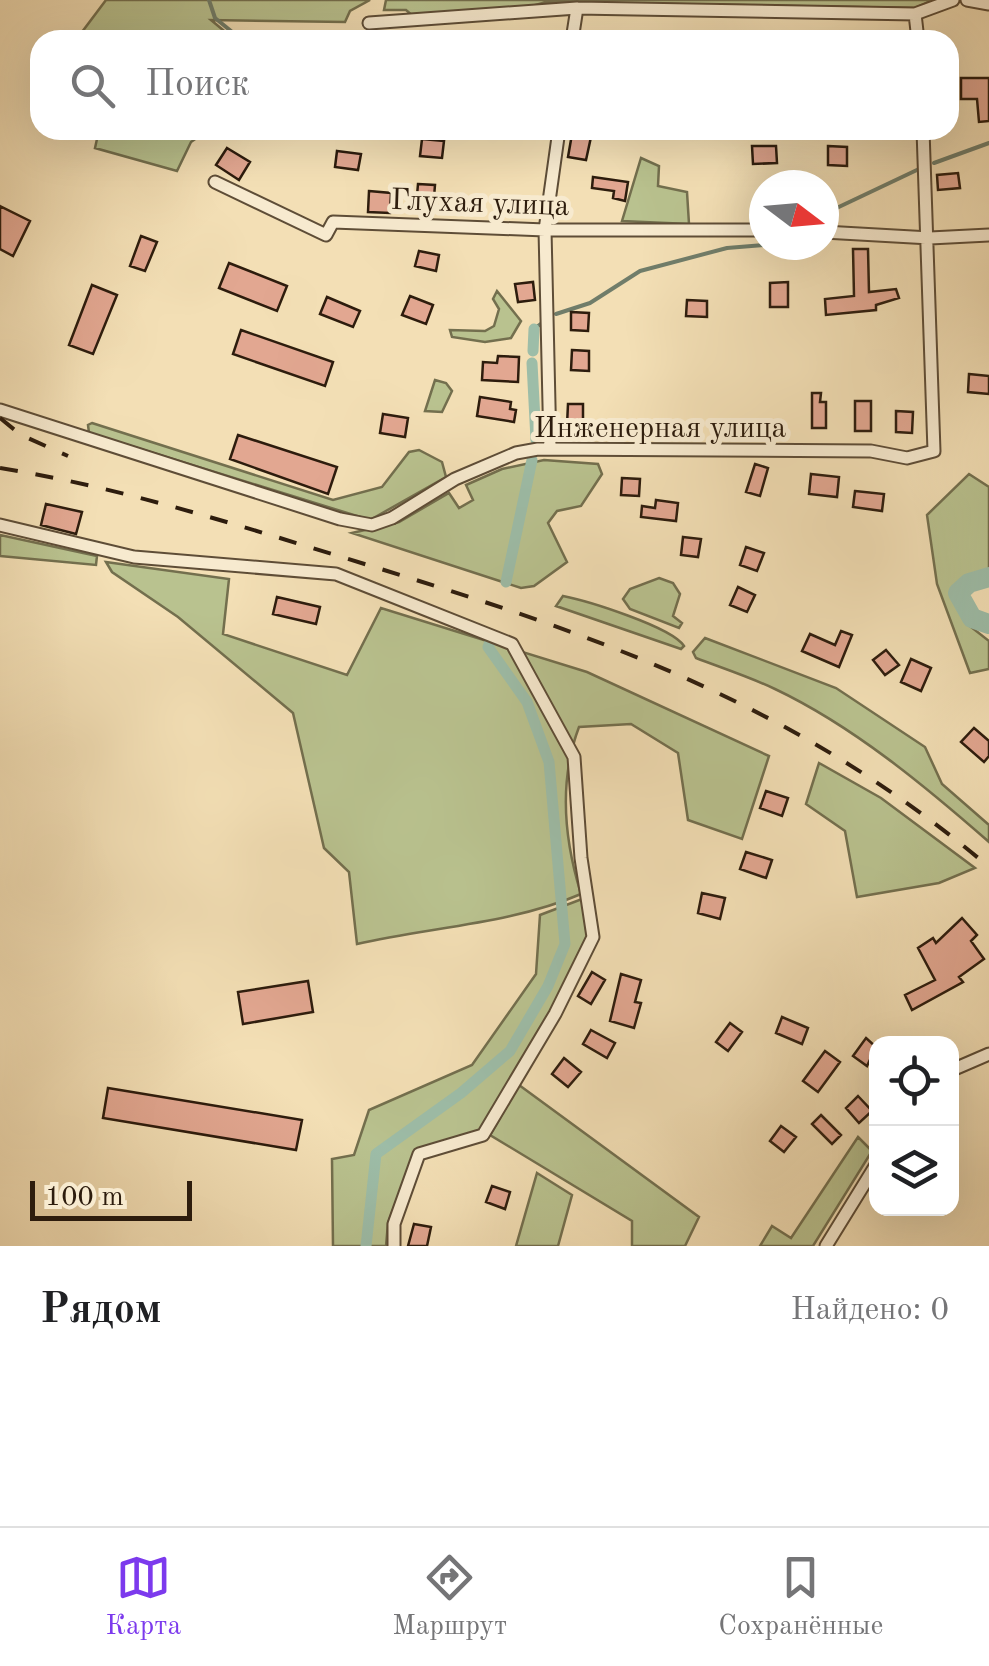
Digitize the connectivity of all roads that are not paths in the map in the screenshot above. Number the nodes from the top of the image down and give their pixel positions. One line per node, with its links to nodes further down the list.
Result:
1 (953, 0): 5 (street)
2 (967, 0): 3 (street)
3 (989, 4)
4 (577, 8): 5 (street); 6 (street); 7 (street)
5 (915, 14): 8 (street)
6 (370, 24)
7 (574, 30)
8 (917, 30)
9 (558, 140): 12 (street)
10 (924, 140): 16 (street)
11 (215, 182): 12 (street, Глухая улица)
12 (545, 230): 13 (street, Глухая улица); 18 (street)
13 (749, 230)
14 (839, 233): 16 (street)
15 (989, 236): 16 (street)
16 (930, 238): 18 (street, Инженерная улица)
17 (0, 410): 18 (street, Инженерная улица)
18 (550, 448)
19 (0, 526): 23 (street)
20 (989, 1054): 21 (street)
21 (959, 1067)
22 (869, 1175): 24 (street)
23 (394, 1246)
24 (826, 1246)

